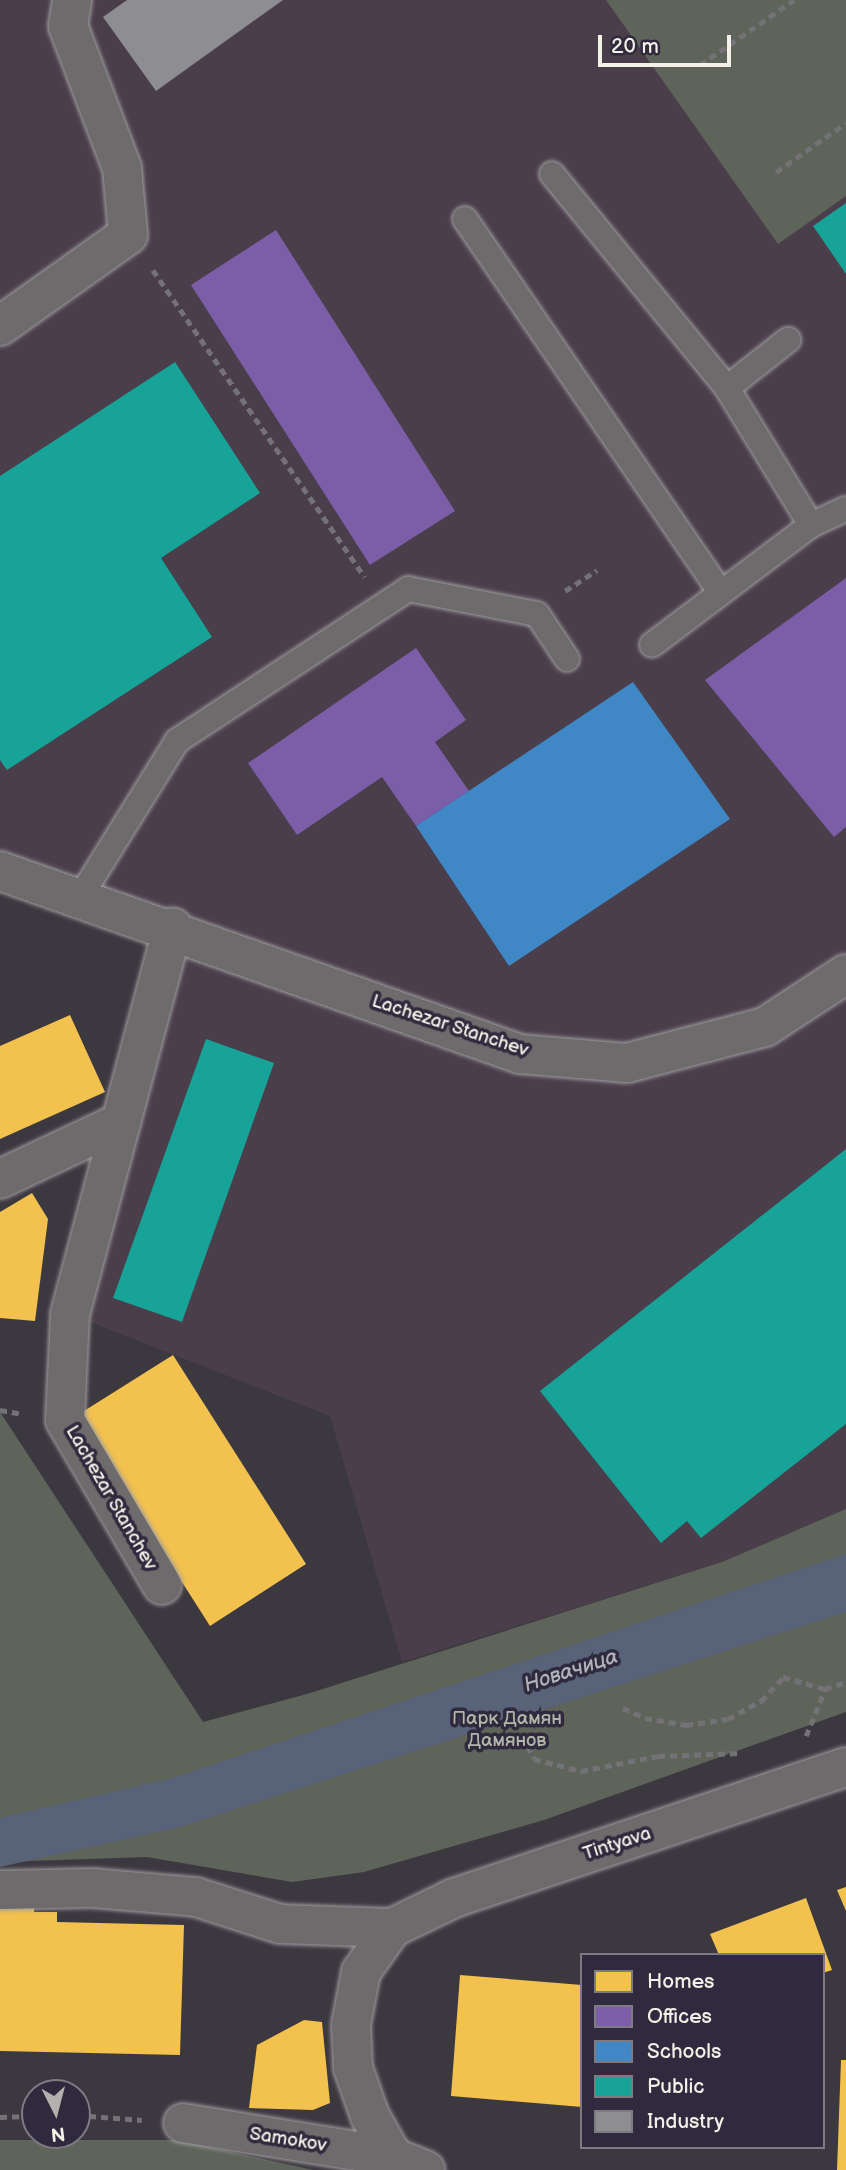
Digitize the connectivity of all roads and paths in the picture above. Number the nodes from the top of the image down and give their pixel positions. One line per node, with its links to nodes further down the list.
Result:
1 (72, 0): 8 (street)
2 (794, 0): 3 (path)
3 (700, 65)
4 (846, 123): 5 (path)
5 (776, 172)
6 (552, 174): 11 (lane)
7 (465, 219): 15 (lane)
8 (128, 235): 9 (street); 14 (path)
9 (0, 326)
10 (788, 340): 11 (lane)
11 (727, 388): 13 (lane)
12 (846, 509): 13 (lane)
13 (811, 526): 15 (lane)
14 (408, 589): 17 (lane); 19 (lane)
15 (720, 592): 16 (lane)
16 (652, 645)
17 (566, 659)
18 (0, 871): 19 (street, Lachezar Stanchev)
19 (79, 899): 20 (street, Lachezar Stanchev)
20 (173, 928): 21 (street, Lachezar Stanchev); 22 (street, Lachezar Stanchev)
21 (846, 974)
22 (121, 1122): 23 (street); 24 (street, Lachezar Stanchev)
23 (0, 1179)
24 (162, 1585)
25 (846, 1682): 26 (path)
26 (825, 1689): 27 (path); 29 (path)
27 (623, 1708)
28 (523, 1735): 31 (path)
29 (793, 1741)
30 (755, 1750): 31 (path)
31 (743, 1753): 33 (path)
32 (846, 1767): 33 (street, Tintyava)
33 (743, 1802): 35 (street, Tintyava)
34 (0, 1890): 35 (street)
35 (392, 1928): 40 (street, Samokov)
36 (21, 2116): 38 (path)
37 (91, 2116): 39 (path)
38 (0, 2117)
39 (183, 2123): 40 (street, Samokov)
40 (410, 2164)

